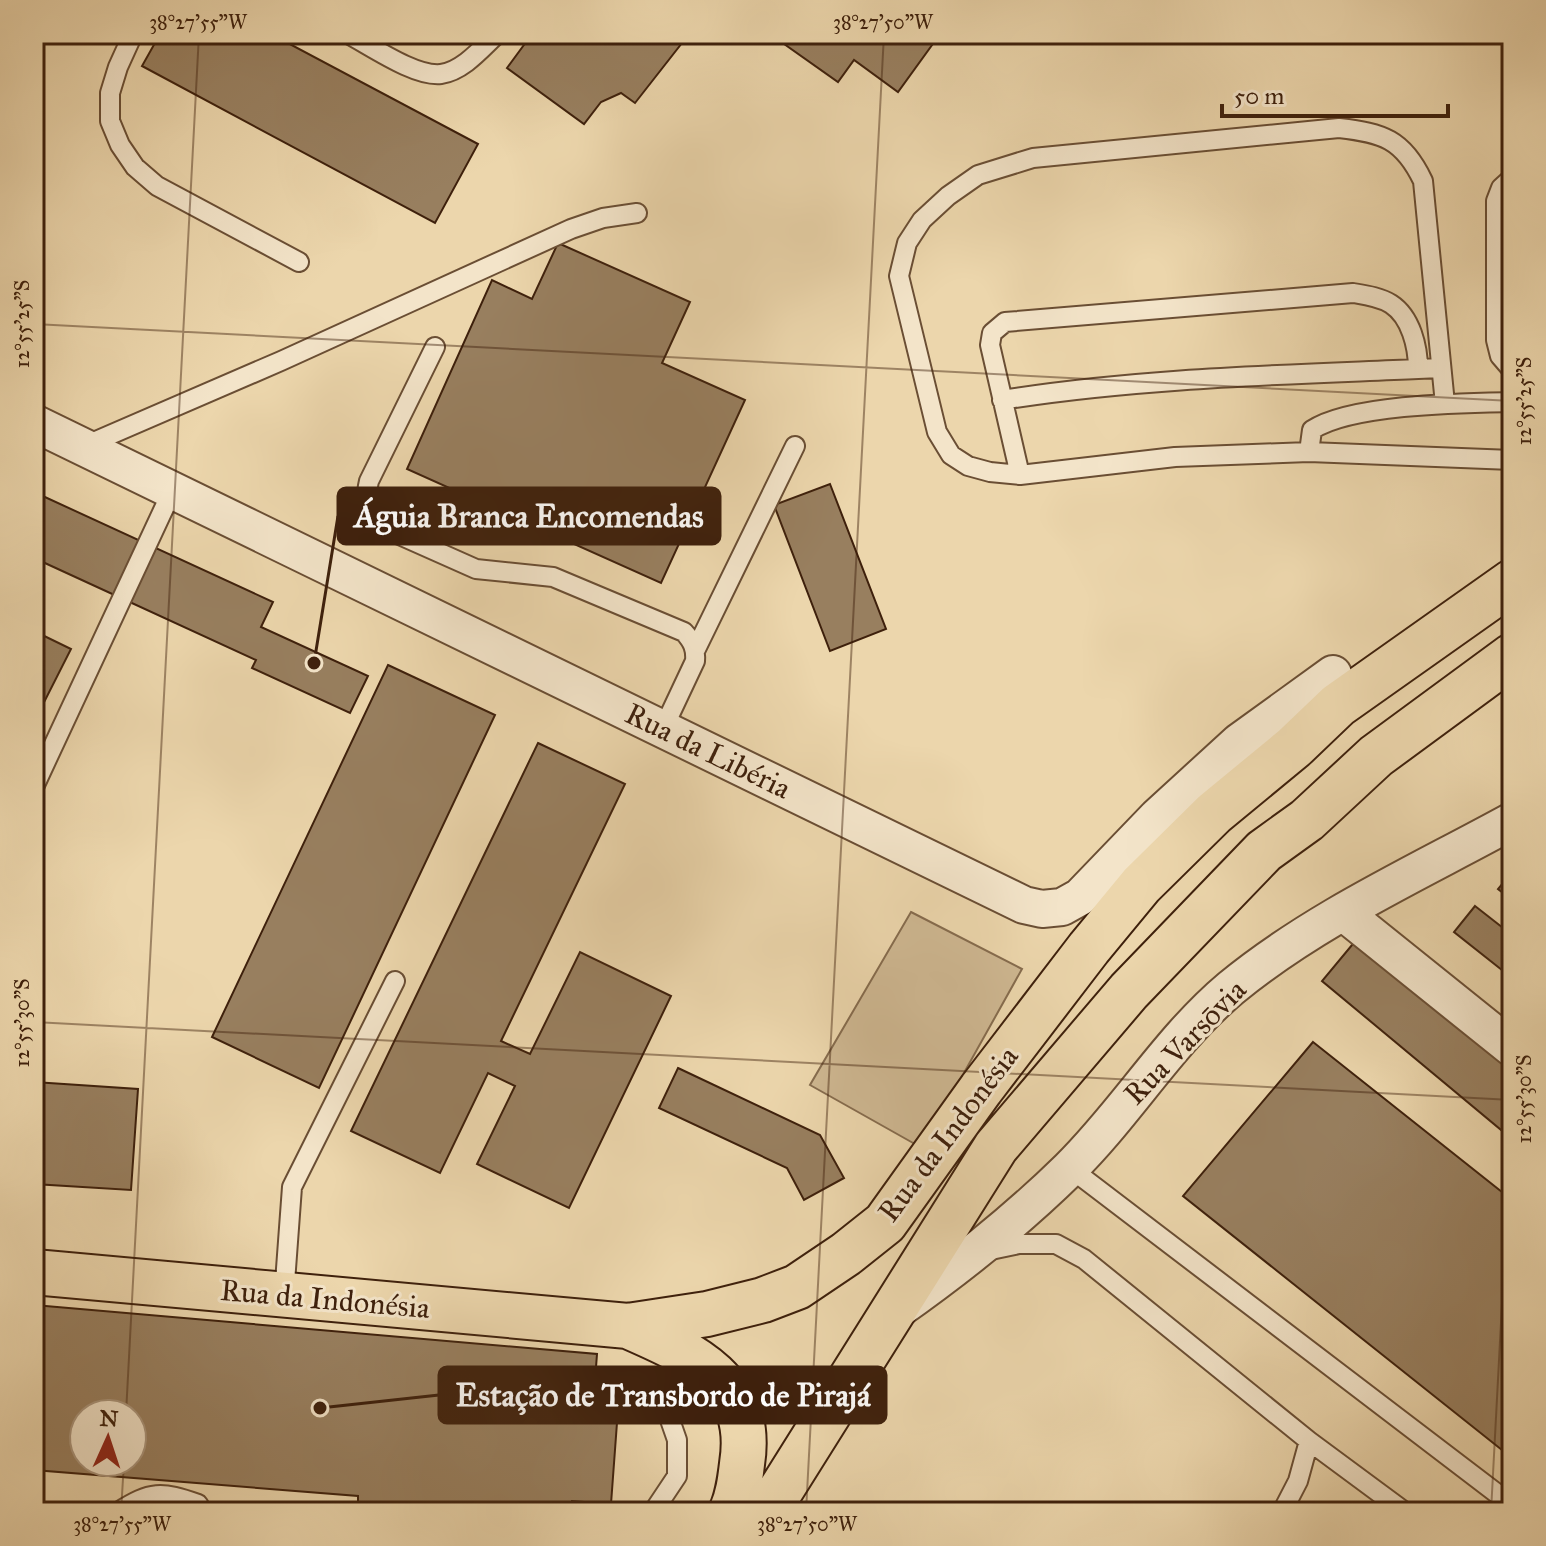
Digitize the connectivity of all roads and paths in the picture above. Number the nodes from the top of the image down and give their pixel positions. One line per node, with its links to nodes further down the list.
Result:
1 (133, 34): 6 (lane)
2 (348, 34): 3 (lane)
3 (497, 34)
4 (1512, 178): 10 (lane)
5 (637, 213): 16 (lane)
6 (299, 262)
7 (435, 347): 22 (lane)
8 (1441, 368): 9 (lane); 13 (lane); 19 (lane)
9 (1418, 369): 11 (lane); 11 (lane)
10 (1512, 370)
11 (1002, 400): 19 (lane)
12 (1512, 402): 13 (lane)
13 (1445, 404): 17 (lane)
14 (34, 423): 16 (street, Rua da Libéria)
15 (795, 446): 22 (lane)
16 (82, 447): 20 (street, Rua da Libéria)
17 (1309, 452): 18 (lane); 19 (lane)
18 (1512, 460)
19 (1020, 475)
20 (173, 489): 25 (street, Rua da Libéria); 26 (lane)
21 (1512, 582): 36 (main road, Rua da Indonésia)
22 (695, 651): 25 (lane)
23 (1512, 656): 35 (main road, Rua da Indonésia)
24 (1333, 674): 25 (street, Rua da Libéria)
25 (663, 729)
26 (34, 787)
27 (1512, 821): 28 (street, Rua Varsōvia)
28 (1344, 913): 30 (street); 31 (street, Rua Varsōvia)
29 (395, 981): 34 (lane)
30 (1512, 1048)
31 (1070, 1168): 32 (street, Rua Varsōvia); 39 (lane)
32 (972, 1254): 35 (street, Rua Varsōvia); 38 (lane)
33 (34, 1272): 34 (main road, Rua da Indonésia)
34 (284, 1296): 36 (main road, Rua da Indonésia)
35 (894, 1313): 40 (main road, Rua da Indonésia)
36 (628, 1326): 40 (main road)
37 (594, 1390): 43 (lane)
38 (1309, 1441): 44 (lane); 45 (lane)
39 (1512, 1505)
40 (760, 1511)
41 (118, 1512): 42 (lane)
42 (203, 1512)
43 (653, 1512)
44 (1282, 1512)
45 (1405, 1512)

